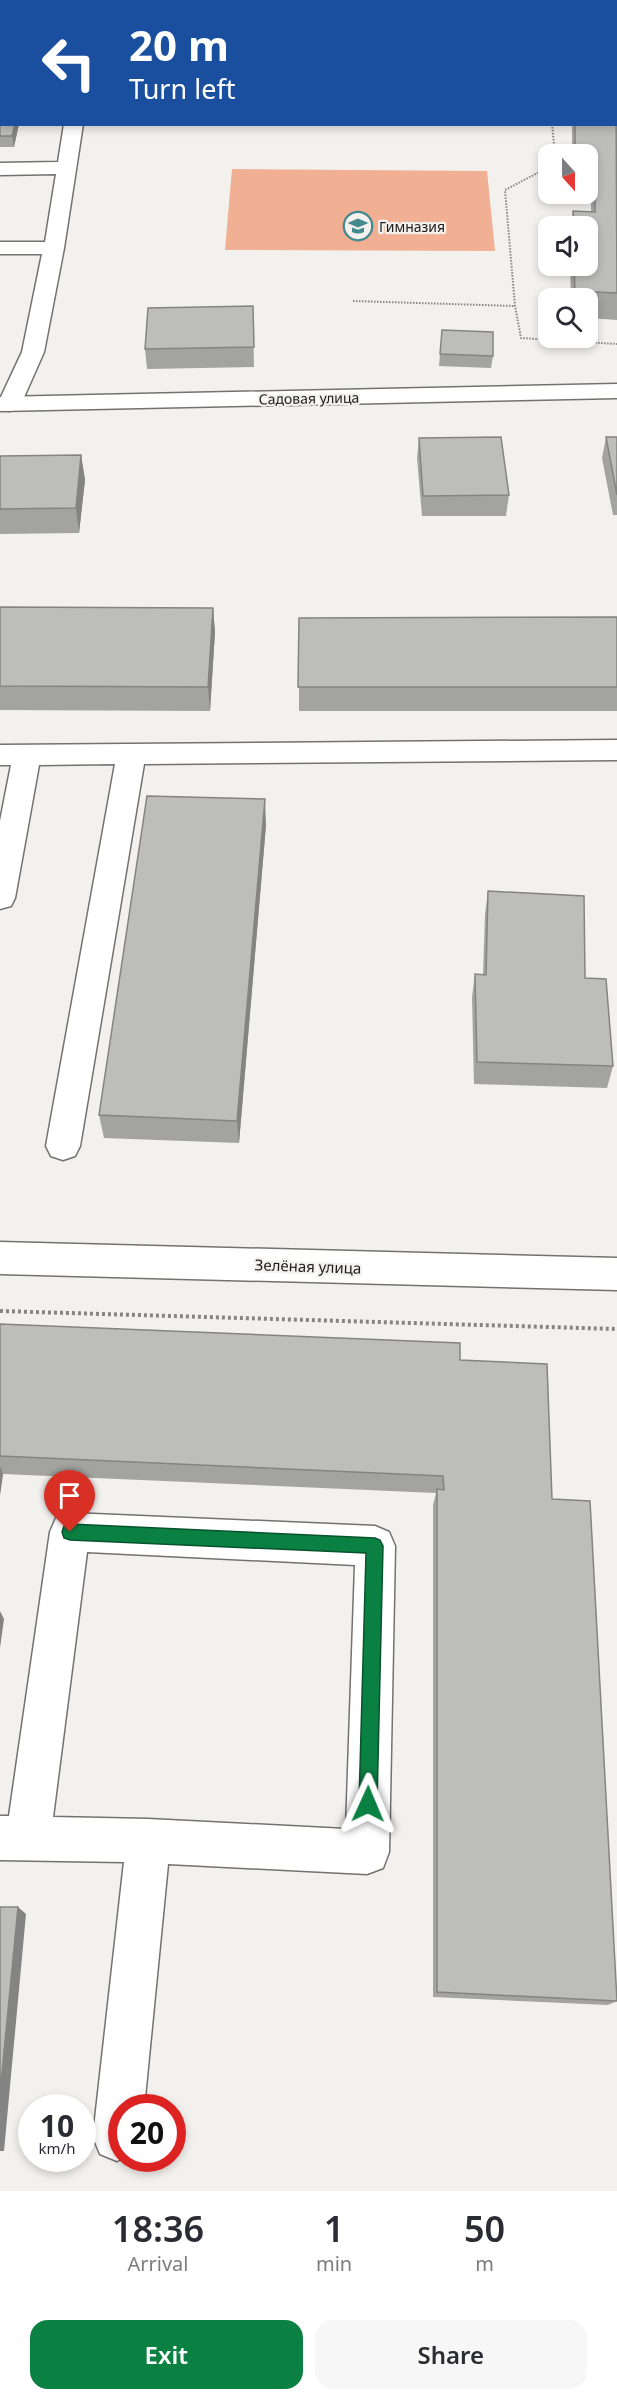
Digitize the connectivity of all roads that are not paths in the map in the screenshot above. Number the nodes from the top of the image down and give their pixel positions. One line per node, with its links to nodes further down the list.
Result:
1 (74, 126): 2 (street)
2 (65, 168): 3 (street); 5 (street)
3 (0, 169)
4 (0, 248): 5 (street)
5 (54, 248): 7 (street)
6 (617, 392): 7 (street, Садовая улица)
7 (5, 404)
8 (617, 750): 10 (street)
9 (14, 755): 10 (street); 11 (street)
10 (131, 755): 12 (street)
11 (0, 898)
12 (63, 1146)
13 (0, 1258): 14 (street, Зелёная улица)
14 (617, 1275)
15 (14, 1839): 16 (street); 16 (street)
16 (148, 1841): 17 (street)
17 (122, 2094)

